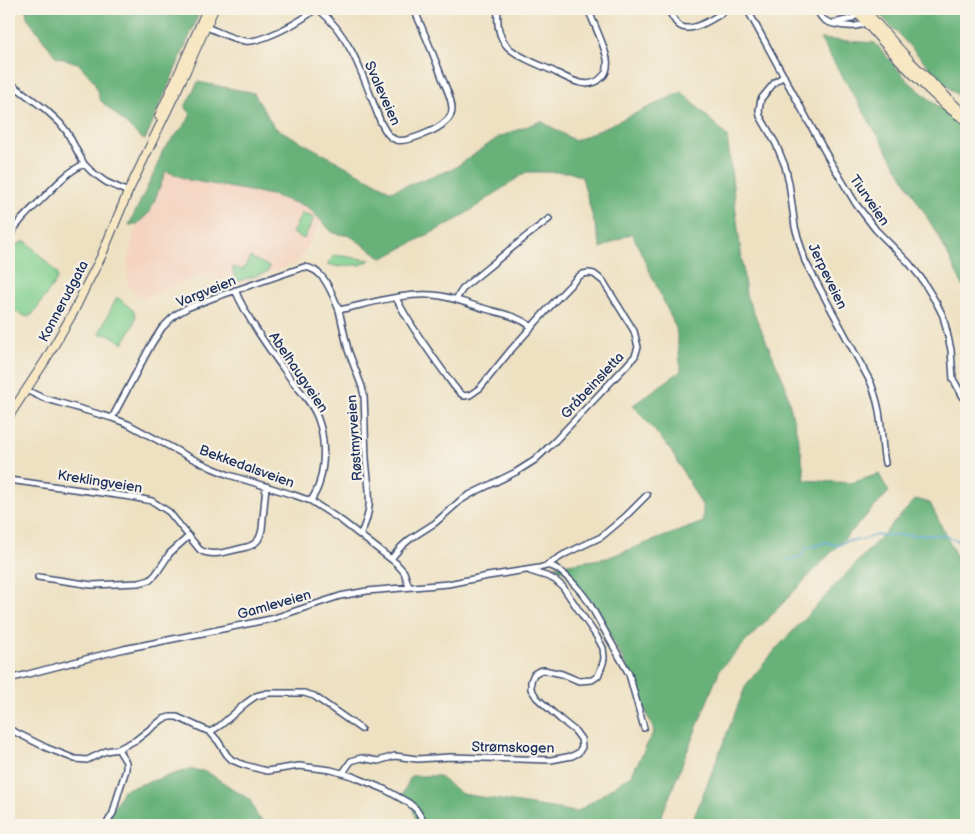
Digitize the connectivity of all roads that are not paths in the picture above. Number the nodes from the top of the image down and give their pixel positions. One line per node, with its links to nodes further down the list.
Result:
1 (207, 9): 13 (main road, Konnerudgata)
2 (214, 9): 13 (main road, Konnerudgata)
3 (316, 9): 4 (street, Svaleveien); 13 (street)
4 (414, 9)
5 (498, 9): 6 (street)
6 (588, 9)
7 (668, 9): 8 (street)
8 (728, 9)
9 (746, 9): 14 (street, Tiurveien)
10 (816, 9): 12 (street)
11 (862, 14): 12 (street); 12 (street); 16 (main road); 17 (main road)
12 (833, 23)
13 (203, 25): 19 (main road, Konnerudgata)
14 (784, 76): 28 (street, Tiurveien); 31 (street, Jerpeveien)
15 (9, 82): 18 (street)
16 (966, 116)
17 (966, 120)
18 (84, 164): 19 (street); 21 (street)
19 (128, 192): 27 (main road, Konnerudgata)
20 (549, 219): 24 (street)
21 (9, 237)
22 (235, 290): 25 (street, Vargveien); 30 (street, Vargveien); 35 (street, Abelhaugveien)
23 (396, 298): 24 (street); 25 (street); 26 (street, Gråbeinsletta)
24 (456, 299): 26 (street)
25 (339, 310): 36 (street, Røstmyrveien)
26 (532, 326): 38 (street, Gråbeinsletta)
27 (26, 390): 29 (main road, Konnerudgata); 30 (street, Bekkedalsveien)
28 (966, 402)
29 (9, 416)
30 (112, 418): 33 (street, Bekkedalsveien)
31 (884, 463)
32 (9, 480): 37 (street, Kreklingveien)
33 (266, 486): 35 (street, Bekkedalsveien); 37 (street, Kreklingveien)
34 (647, 496): 39 (street, Gamleveien)
35 (311, 502): 36 (street, Bekkedalsveien)
36 (360, 535): 38 (street, Bekkedalsveien)
37 (189, 536): 41 (street)
38 (391, 559): 42 (street, Bekkedalsveien)
39 (547, 566): 40 (street, Gamleveien); 44 (street)
40 (527, 571): 42 (street, Gamleveien); 49 (street, Strømskogen)
41 (38, 578)
42 (409, 587): 43 (street, Gamleveien)
43 (9, 679)
44 (644, 728)
45 (9, 729): 48 (street)
46 (361, 729): 47 (street)
47 (210, 732): 48 (street); 49 (street)
48 (118, 749): 50 (street)
49 (343, 773): 51 (street)
50 (106, 825)
51 (426, 825)

